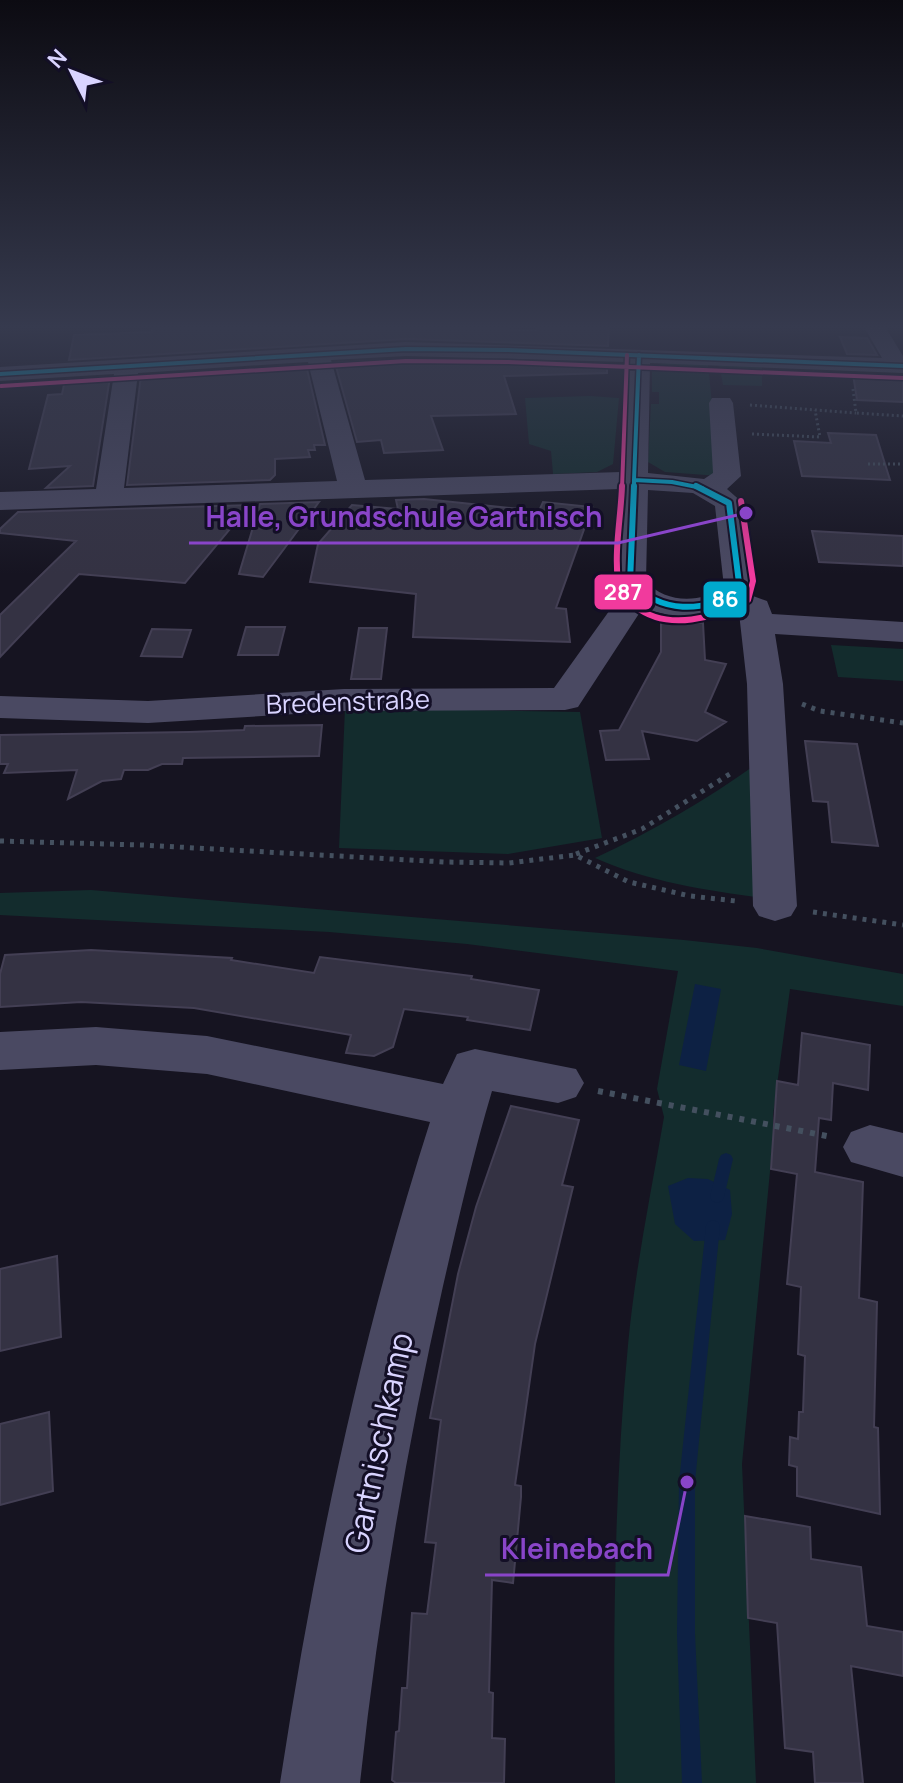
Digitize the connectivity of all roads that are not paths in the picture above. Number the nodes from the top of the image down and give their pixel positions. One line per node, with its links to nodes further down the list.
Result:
1 (121, 408): 8 (street)
2 (332, 408): 6 (street)
3 (637, 408): 5 (street)
4 (721, 408): 7 (street)
5 (634, 480): 6 (street); 7 (street); 10 (street)
6 (353, 488): 8 (street)
7 (709, 489): 11 (street)
8 (109, 497): 9 (street)
9 (0, 501)
10 (642, 596): 11 (street); 13 (street, Bredenstraße)
11 (744, 611): 12 (street); 14 (street)
12 (903, 632)
13 (0, 707)
14 (775, 906)
15 (0, 1051): 17 (street)
16 (558, 1083): 17 (street, Gartnischkamp)
17 (459, 1108): 18 (street, Gartnischkamp)
18 (320, 1783)

